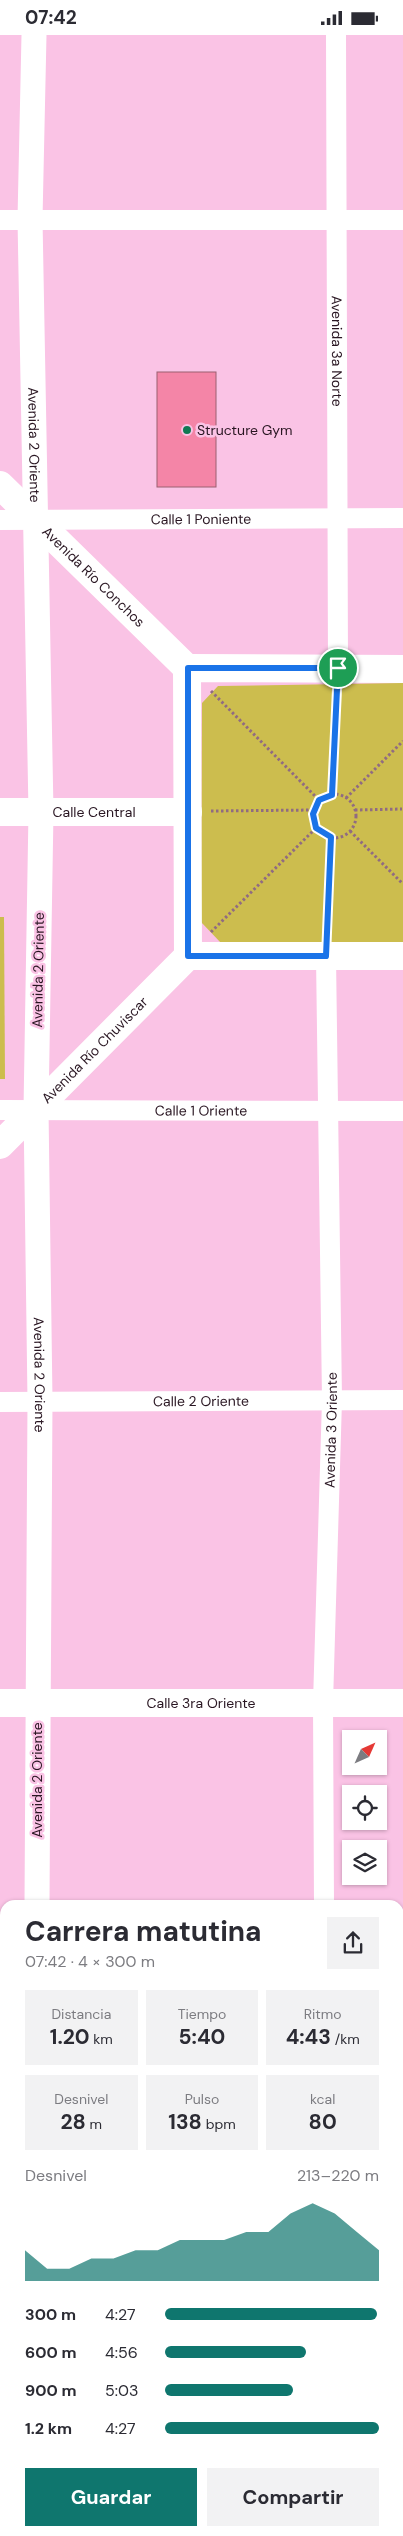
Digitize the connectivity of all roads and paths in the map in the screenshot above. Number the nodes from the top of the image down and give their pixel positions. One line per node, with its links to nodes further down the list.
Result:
1 (34, 35): 4 (street, Avenida 2 Oriente)
2 (336, 35): 5 (street, Avenida 3a Norte)
3 (0, 219): 4 (street)
4 (30, 219): 5 (street); 11 (street, Avenida 2 Oriente)
5 (336, 220): 6 (street); 8 (street, Avenida 3a Norte)
6 (403, 220)
7 (0, 485): 11 (main road, Avenida Río Conchos)
8 (337, 518): 9 (street, Calle 1 Poniente); 11 (street, Calle 1 Poniente); 13 (street, Avenida 3a Norte)
9 (403, 518)
10 (0, 520): 11 (street, Calle 1 Poniente)
11 (36, 521): 12 (main road, Avenida Río Conchos); 22 (street, Avenida 2 Oriente)
12 (188, 668): 13 (main road); 18 (path); 23 (main road)
13 (338, 668): 14 (main road); 16 (path)
14 (403, 669)
15 (403, 741): 17 (path)
16 (332, 795): 17 (path); 18 (path)
17 (346, 798): 21 (path)
18 (319, 800): 20 (path)
19 (402, 809): 21 (path)
20 (314, 810): 23 (path); 25 (path)
21 (355, 810): 26 (path)
22 (41, 812): 23 (main road, Calle Central); 24 (main road, Calle Central); 32 (street, Avenida 2 Oriente)
23 (188, 812): 29 (main road)
24 (0, 813)
25 (316, 828): 27 (path); 29 (path)
26 (350, 831): 27 (path); 28 (path)
27 (331, 837): 30 (path)
28 (403, 884)
29 (188, 956): 30 (main road); 32 (main road, Avenida Río Chuviscar)
30 (326, 956): 31 (main road); 35 (street, Avenida 3 Oriente)
31 (403, 956)
32 (36, 1109): 33 (street, Calle 1 Oriente); 35 (street, Calle 1 Oriente); 36 (main road, Avenida Río Chuviscar); 39 (street, Avenida 2 Oriente)
33 (0, 1110)
34 (403, 1111): 35 (street, Calle 1 Oriente)
35 (328, 1112): 37 (street, Avenida 3 Oriente)
36 (0, 1145)
37 (332, 1400): 38 (street, Calle 2 Oriente); 39 (street, Calle 2 Oriente); 43 (street, Avenida 3 Oriente)
38 (403, 1400)
39 (40, 1401): 40 (street, Calle 2 Oriente); 42 (street, Avenida 2 Oriente)
40 (0, 1402)
41 (0, 1703): 42 (main road, Calle 3ra Oriente)
42 (37, 1703): 43 (main road, Calle 3ra Oriente); 45 (street, Avenida 2 Oriente)
43 (323, 1703): 44 (main road, Calle 3ra Oriente); 46 (street, Avenida 3 Oriente)
44 (403, 1703)
45 (37, 1900)
46 (324, 1900)

